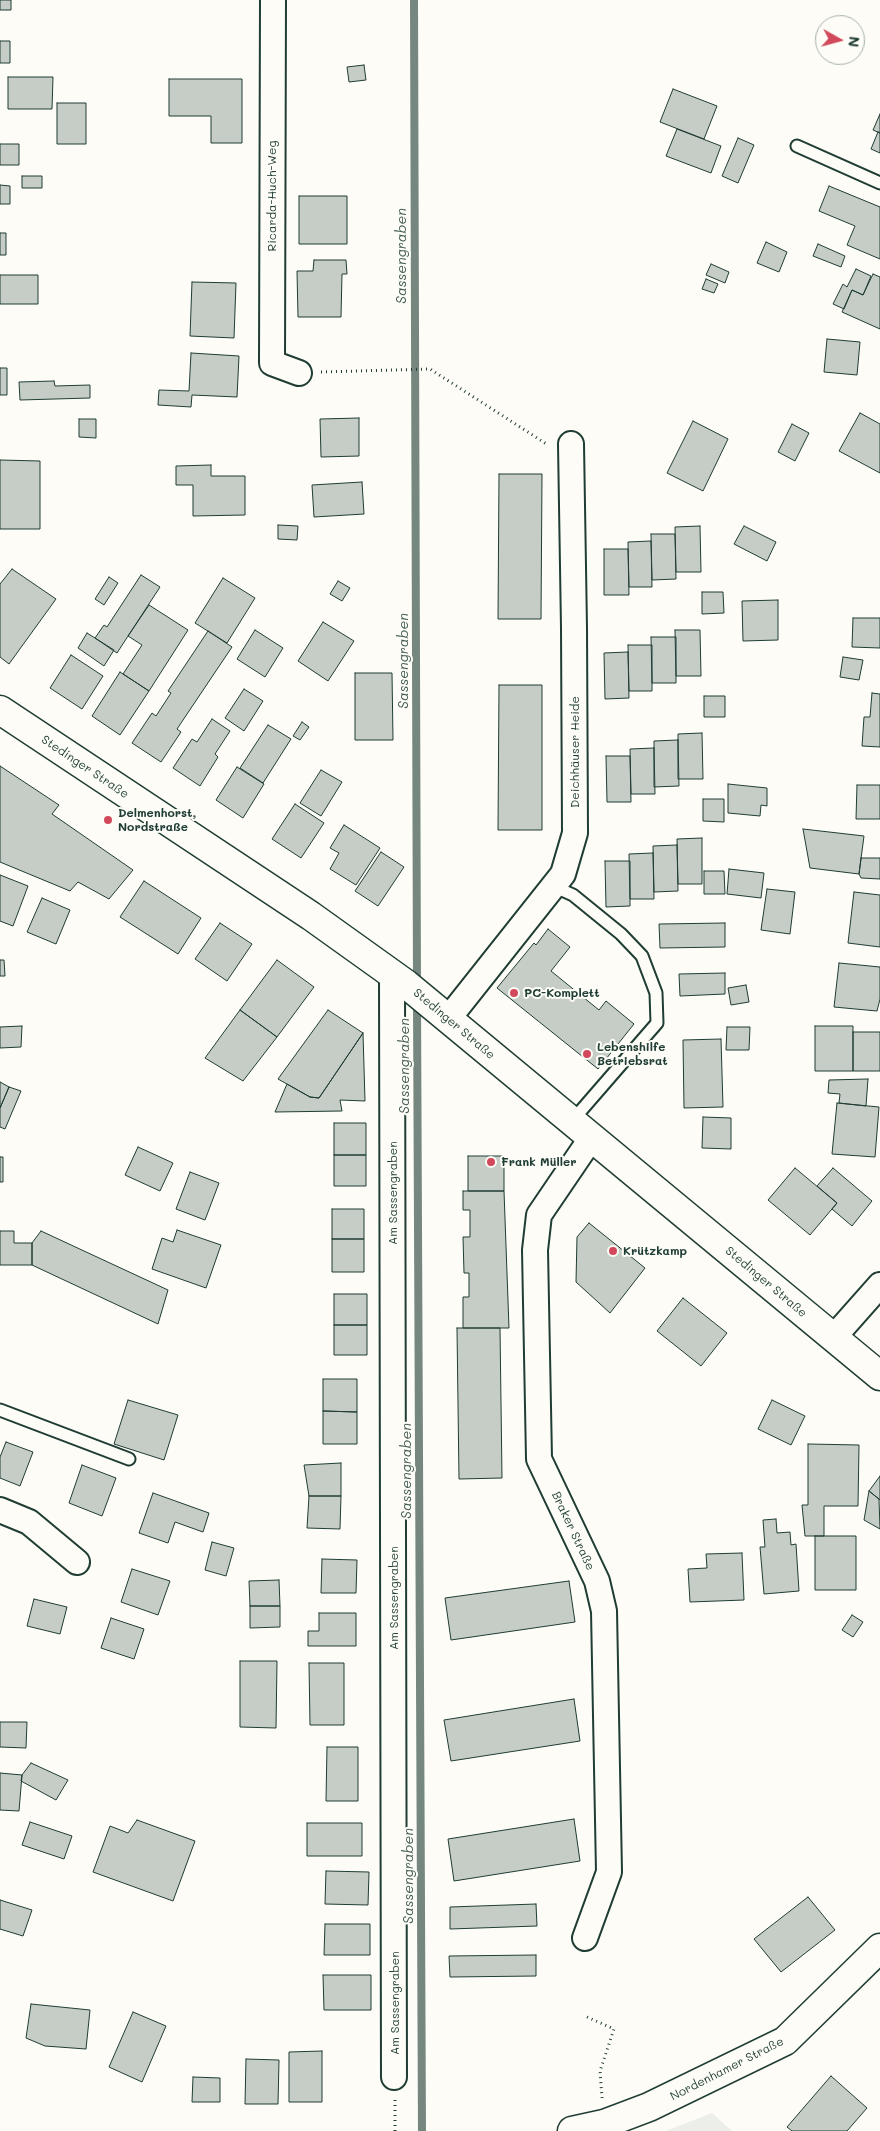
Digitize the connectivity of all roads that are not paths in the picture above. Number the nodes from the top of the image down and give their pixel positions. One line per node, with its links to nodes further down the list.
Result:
1 (273, 0): 4 (street, Ricarda-Huch-Weg)
2 (797, 146): 3 (lane)
3 (880, 183)
4 (299, 372)
5 (571, 444): 7 (street, Deichhäuser Heide)
6 (3, 714): 8 (main road, Stedinger Straße)
7 (553, 886): 9 (street, Deichhäuser Heide); 10 (lane)
8 (399, 979): 9 (main road, Stedinger Straße); 20 (street, Am Sassengraben)
9 (439, 1011): 10 (main road, Stedinger Straße)
10 (582, 1129): 12 (main road, Stedinger Straße); 18 (street, Braker Straße)
11 (880, 1285): 12 (street)
12 (833, 1338): 13 (main road, Stedinger Straße)
13 (880, 1376)
14 (0, 1410): 15 (lane)
15 (129, 1458)
16 (0, 1510): 17 (street)
17 (77, 1562)
18 (585, 1938)
19 (880, 1948): 21 (main road, Nordenhamer Straße)
20 (394, 2077)
21 (604, 2128): 22 (main road, Nordenhamer Straße)
22 (572, 2131)

